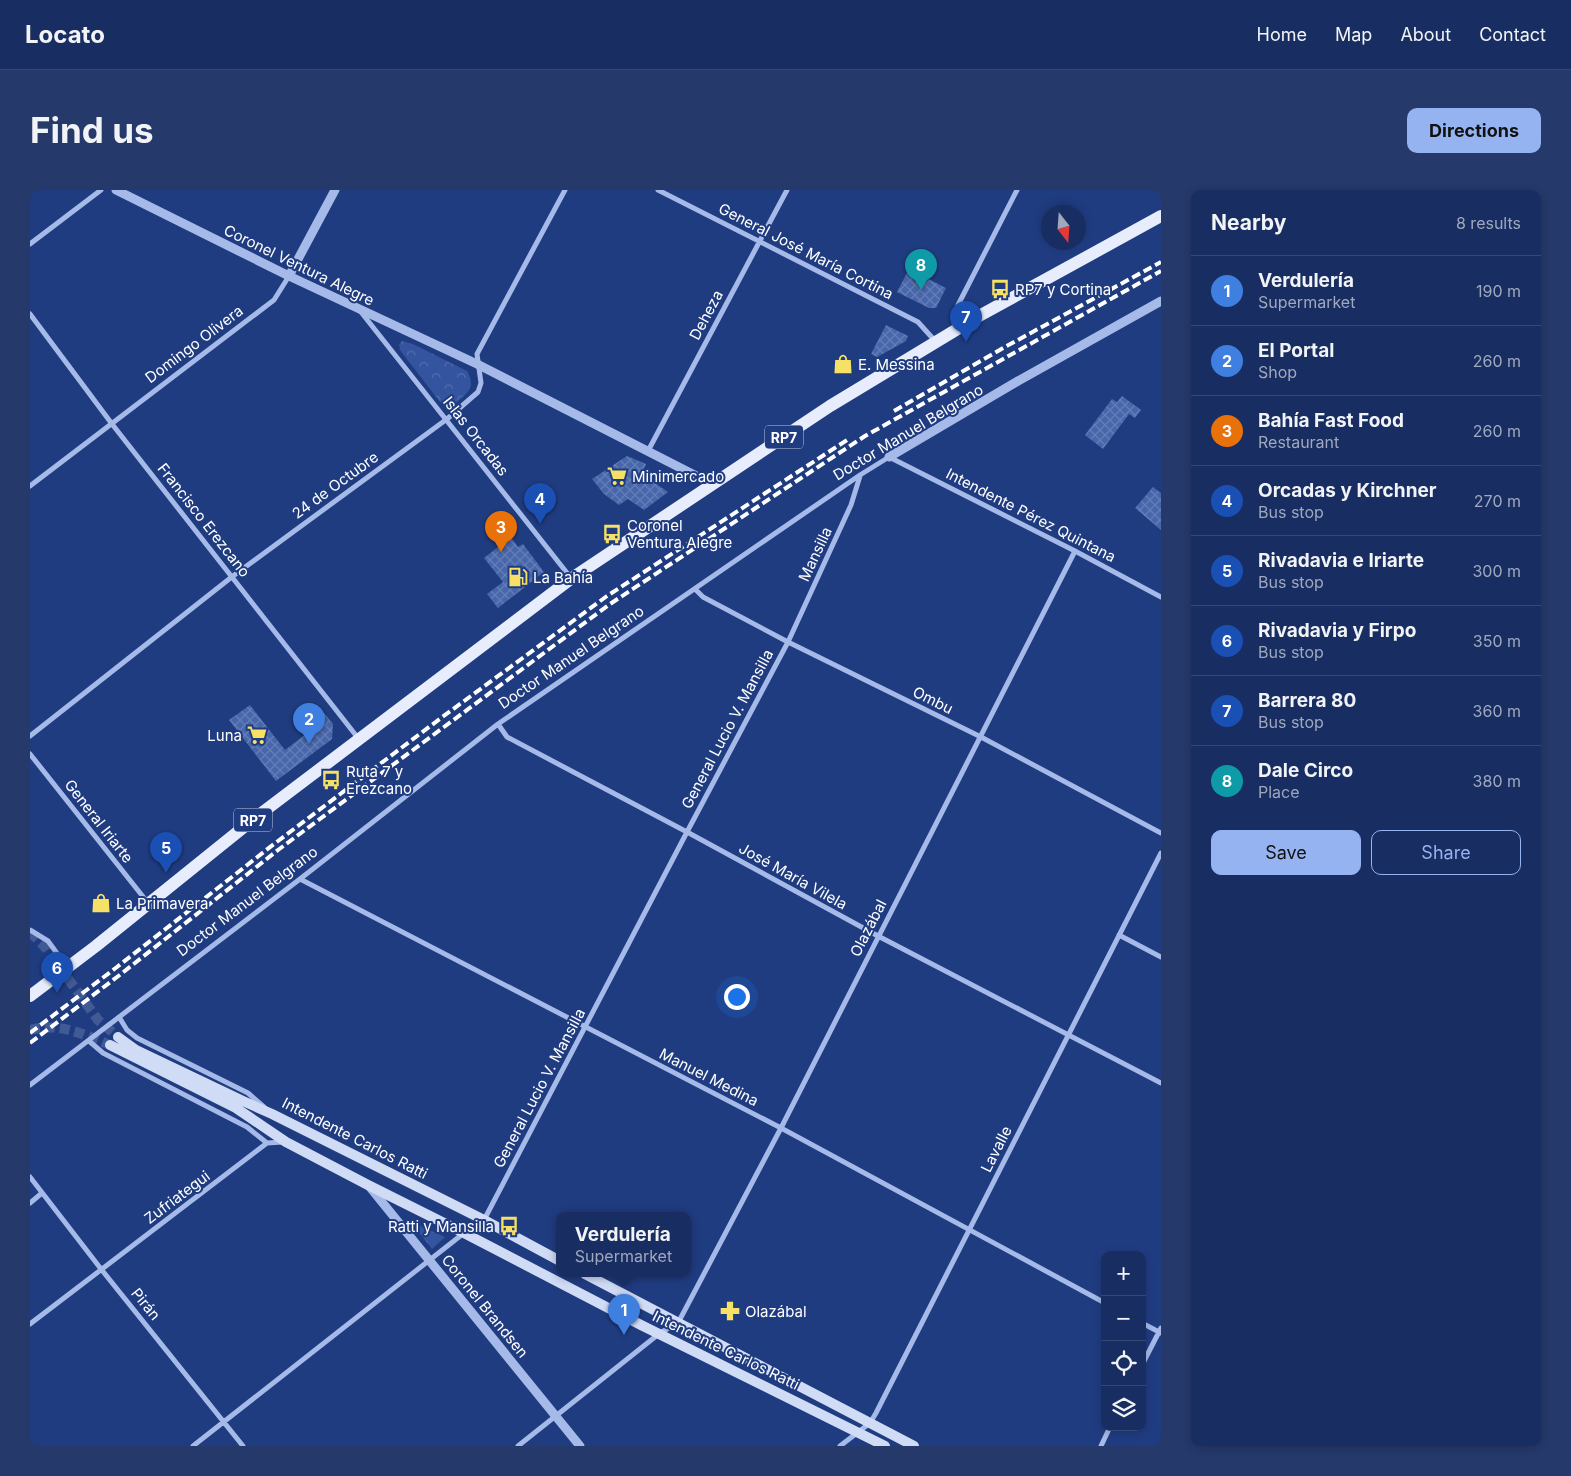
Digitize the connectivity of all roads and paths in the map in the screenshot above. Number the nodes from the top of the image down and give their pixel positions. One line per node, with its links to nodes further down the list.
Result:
1 (101, 190): 12 (street)
2 (116, 190): 13 (street, Coronel Ventura Alegre)
3 (335, 190): 13 (street, Domingo Olivera)
4 (565, 190): 19 (street, 24 de Octubre)
5 (658, 190): 11 (street, General José María Cortina)
6 (787, 190): 11 (street, Deheza)
7 (1017, 190): 17 (street)
8 (1161, 216): 10 (main road, RP7)
9 (1161, 224): 10 (street)
10 (1143, 225): 17 (main road, RP7)
11 (759, 241): 18 (street, General José María Cortina); 22 (street, Deheza)
12 (30, 244)
13 (289, 276): 15 (street, Coronel Ventura Alegre); 21 (street, Domingo Olivera)
14 (1161, 301): 23 (street, Doctor Manuel Belgrano)
15 (360, 309): 19 (street, Coronel Ventura Alegre); 20 (street, Islas Orcadas)
16 (30, 314): 21 (street, Francisco Erezcano)
17 (960, 328): 18 (main road, RP7)
18 (937, 342): 25 (main road, RP7)
19 (477, 364): 20 (street, 24 de Octubre); 22 (street, Coronel Ventura Alegre)
20 (447, 419): 28 (street, 24 de Octubre); 29 (street, Islas Orcadas)
21 (112, 424): 26 (street, Domingo Olivera); 28 (street, Francisco Erezcano)
22 (648, 451): 25 (street, Coronel Ventura Alegre)
23 (890, 457): 24 (street, Doctor Manuel Belgrano); 27 (street, Intendente Pérez Quintana)
24 (860, 475): 30 (street, Doctor Manuel Belgrano); 32 (street, Mansilla)
25 (712, 484): 29 (main road, RP7)
26 (30, 486)
27 (1075, 551): 31 (street, Intendente Pérez Quintana); 35 (street, Olazábal)
28 (233, 576): 34 (street, 24 de Octubre); 36 (street, Francisco Erezcano)
29 (572, 578): 36 (main road, RP7)
30 (695, 589): 32 (street, Ombu); 33 (street, Doctor Manuel Belgrano)
31 (1161, 597)
32 (788, 642): 35 (street, Ombu); 38 (street, General Lucio V. Mansilla)
33 (498, 724): 38 (street, José María Vilela); 41 (street, Doctor Manuel Belgrano)
34 (30, 736)
35 (980, 737): 39 (street, Ombu); 45 (street, Olazábal)
36 (360, 740): 42 (main road, RP7)
37 (30, 754): 42 (street, General Iriarte)
38 (687, 832): 45 (street, José María Vilela); 50 (street, General Lucio V. Mansilla)
39 (1161, 833)
40 (1161, 853): 44 (street, Lavalle)
41 (300, 879): 49 (street, Doctor Manuel Belgrano); 50 (street, Manuel Medina)
42 (148, 903): 47 (main road, RP7)
43 (30, 930): 47 (street)
44 (1120, 935): 46 (street); 51 (street, Lavalle)
45 (878, 936): 51 (street, José María Vilela); 56 (street, Olazábal)
46 (1161, 957)
47 (68, 967): 48 (main road, RP7)
48 (30, 996)
49 (118, 1017): 52 (street, Doctor Manuel Belgrano); 55 (street, Intendente Carlos Ratti)
50 (584, 1028): 56 (street, Manuel Medina); 63 (street, General Lucio V. Mansilla)
51 (1069, 1035): 53 (street, José María Vilela); 64 (street, Lavalle)
52 (88, 1041): 54 (street, Doctor Manuel Belgrano); 58 (street)
53 (1161, 1083)
54 (30, 1085)
55 (272, 1114): 57 (main road, Intendente Carlos Ratti); 63 (main road, Intendente Carlos Ratti)
56 (780, 1128): 64 (street, Manuel Medina); 71 (street, Olazábal)
57 (286, 1142): 58 (street); 60 (main road, Intendente Carlos Ratti)
58 (268, 1143): 68 (street, Zufriategui)
59 (30, 1177): 61 (street, Pirán)
60 (368, 1185): 65 (main road, Intendente Carlos Ratti); 67 (street, Coronel Brandsen)
61 (42, 1193): 62 (street); 68 (street, Pirán)
62 (30, 1203)
63 (484, 1220): 65 (street, General Lucio V. Mansilla); 66 (main road, Intendente Carlos Ratti)
64 (969, 1229): 70 (street, Manuel Medina); 79 (street, Lavalle)
65 (464, 1233): 67 (street, General Lucio V. Mansilla); 75 (main road, Intendente Carlos Ratti)
66 (556, 1259)
67 (430, 1260): 77 (street, Coronel Brandsen); 78 (street, General Lucio V. Mansilla)
68 (101, 1269): 72 (street, Zufriategui); 78 (street, Pirán)
69 (591, 1277): 71 (main road, Intendente Carlos Ratti)
70 (1101, 1301)
71 (678, 1323): 75 (street); 79 (main road, Intendente Carlos Ratti)
72 (30, 1324)
73 (1146, 1325): 74 (street)
74 (1160, 1331): 76 (street)
75 (660, 1334): 77 (street); 81 (main road, Intendente Carlos Ratti)
76 (1146, 1357)
77 (557, 1416): 84 (street); 85 (street, Coronel Brandsen)
78 (224, 1422): 82 (street, General Lucio V. Mansilla); 83 (street, Pirán)
79 (870, 1423): 81 (street, Lavalle); 88 (main road, Intendente Carlos Ratti)
80 (1108, 1431): 89 (street)
81 (858, 1432): 86 (street, Lavalle); 87 (main road, Intendente Carlos Ratti)
82 (193, 1446)
83 (243, 1446)
84 (518, 1446)
85 (580, 1446)
86 (840, 1446)
87 (885, 1446)
88 (914, 1446)
89 (1101, 1446)

